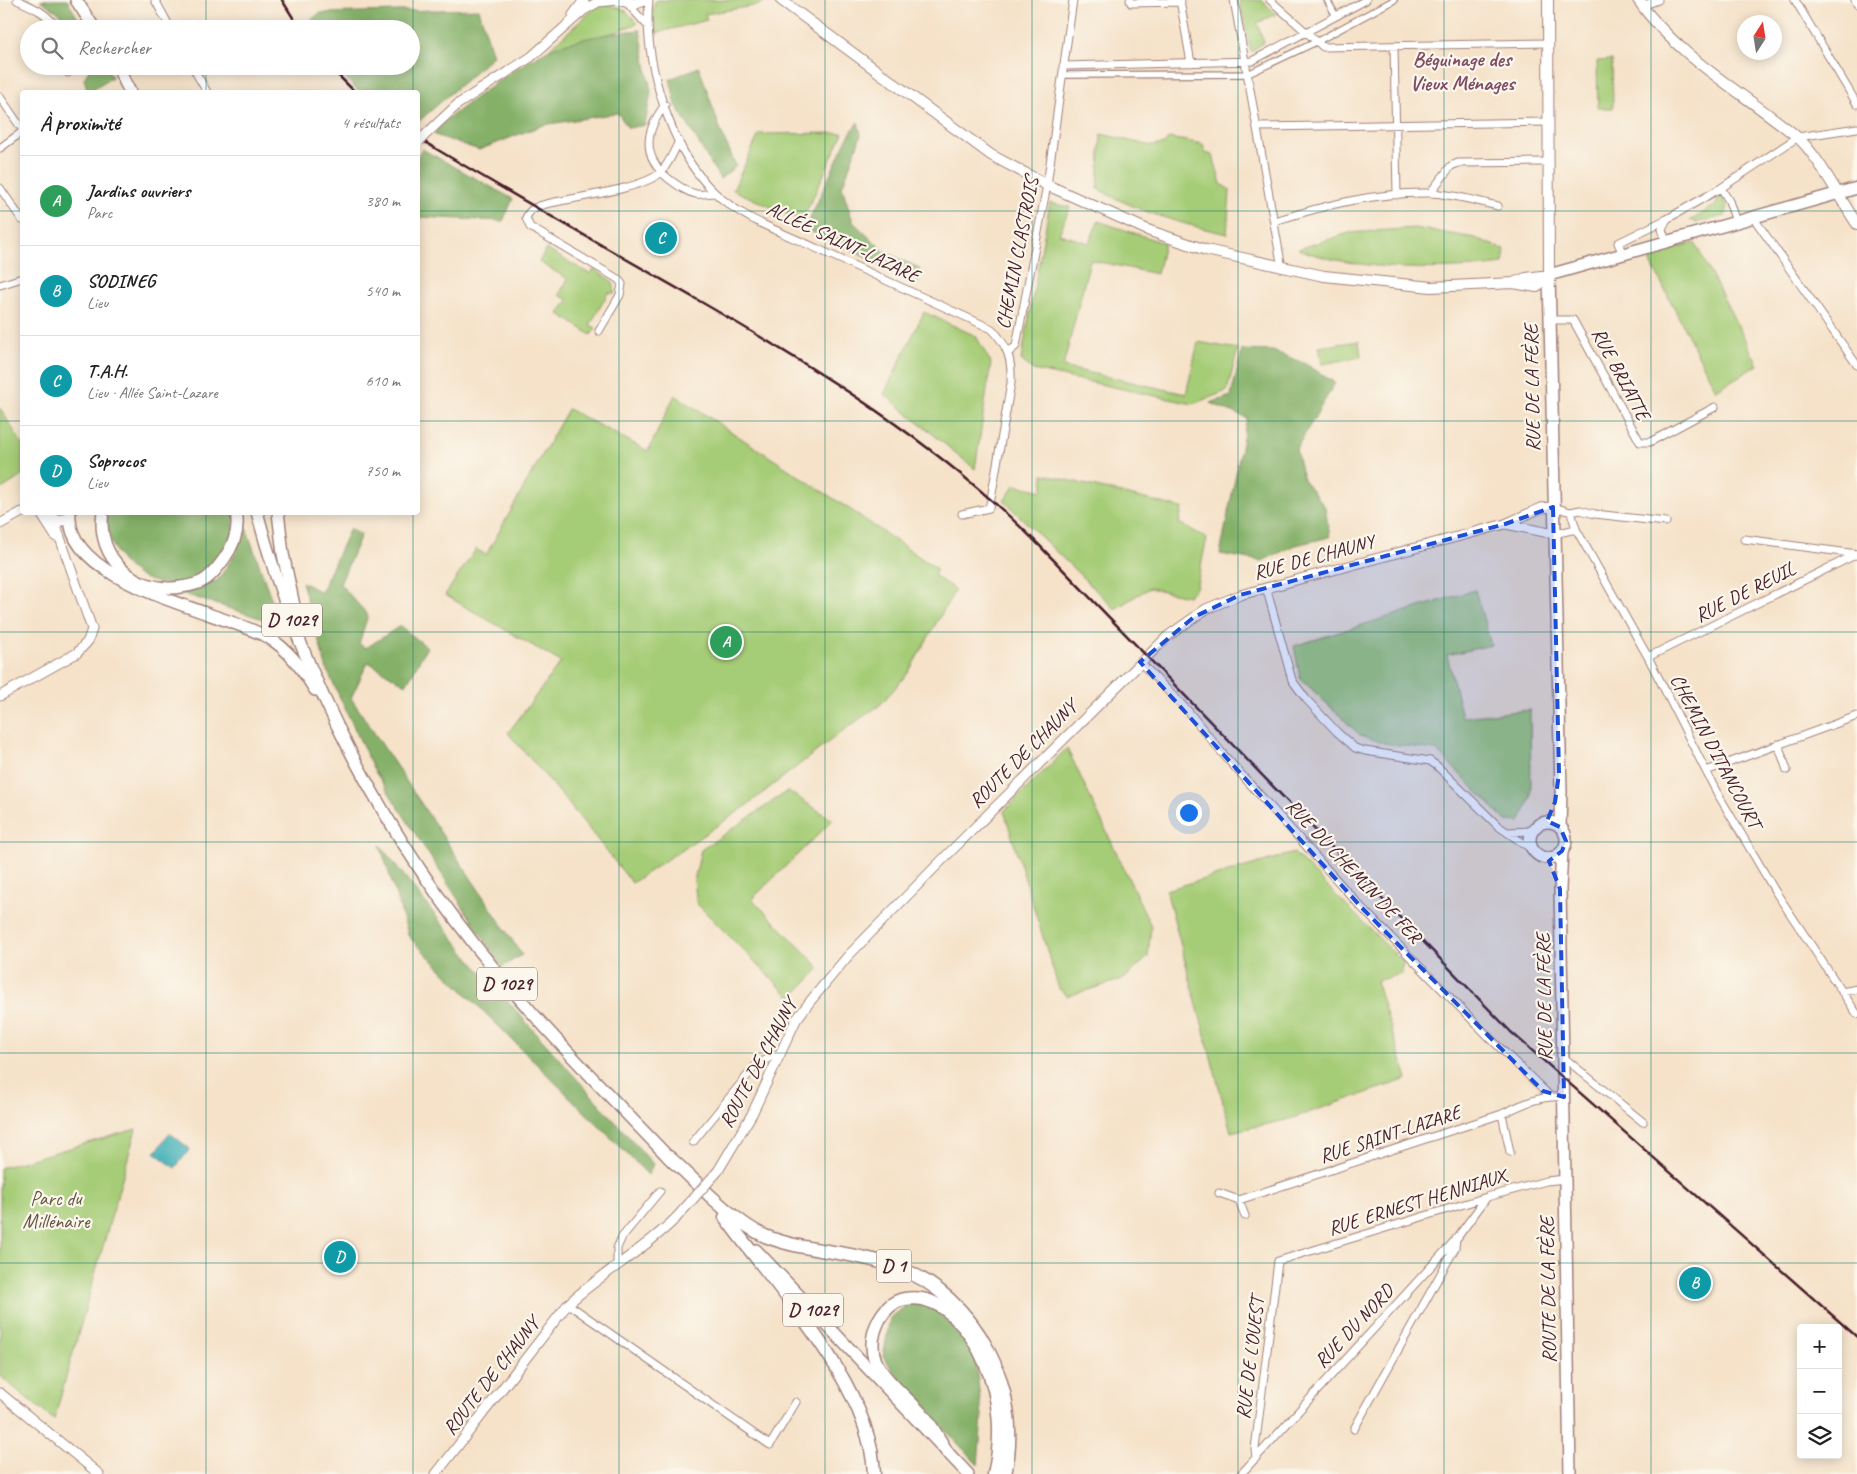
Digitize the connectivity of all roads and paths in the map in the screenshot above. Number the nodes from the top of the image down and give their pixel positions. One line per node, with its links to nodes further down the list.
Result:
1 (16, 0): 24 (street)
2 (76, 0): 25 (main road)
3 (155, 0): 26 (street)
4 (584, 0): 28 (street)
5 (645, 0): 20 (main road)
6 (649, 0): 27 (street)
7 (781, 0): 57 (main road)
8 (1073, 0): 35 (street, CHEMIN CLASTROIS)
9 (1130, 0): 19 (street)
10 (1234, 0): 33 (street)
11 (1270, 0): 29 (street)
12 (1327, 0): 23 (street)
13 (1366, 0): 23 (street)
14 (1394, 0): 30 (street)
15 (1548, 0): 31 (main road, RUE DE LA FÈRE)
16 (1658, 0): 21 (street)
17 (1795, 0): 43 (street)
18 (1855, 0): 22 (street)
19 (1180, 1): 34 (street)
20 (623, 2): 27 (street); 28 (street)
21 (1640, 3): 51 (main road)
22 (1857, 4)
23 (1336, 16): 29 (street)
24 (50, 20)
25 (89, 20)
26 (166, 20)
27 (646, 24): 44 (street, ALLÉE SAINT-LAZARE)
28 (562, 29): 52 (street)
29 (1305, 33): 30 (street); 33 (street)
30 (1316, 42): 32 (street); 36 (street)
31 (1548, 43): 32 (street); 45 (main road, RUE DE LA FÈRE)
32 (1394, 46): 46 (street)
33 (1246, 61): 34 (street); 36 (street)
34 (1191, 63): 35 (street)
35 (1063, 66): 39 (street, CHEMIN CLASTROIS)
36 (1248, 74): 39 (street); 48 (street)
37 (122, 75): 40 (main road)
38 (197, 75): 41 (street)
39 (1062, 75): 57 (street, CHEMIN CLASTROIS)
40 (129, 90)
41 (206, 90)
42 (0, 97): 47 (street)
43 (1857, 104)
44 (665, 105): 53 (street, ALLÉE SAINT-LAZARE); 56 (street)
45 (1548, 122): 46 (street); 55 (main road, RUE DE LA FÈRE)
46 (1395, 125): 48 (street); 64 (street)
47 (20, 127)
48 (1258, 127): 69 (street)
49 (1857, 128): 51 (street)
50 (20, 132): 54 (street)
51 (1798, 137): 59 (street); 63 (main road)
52 (420, 141)
53 (679, 141): 56 (street); 61 (street, ALLÉE SAINT-LAZARE)
54 (0, 148)
55 (1548, 162): 62 (street); 75 (main road, RUE DE LA FÈRE)
56 (661, 172): 61 (street); 79 (street)
57 (1047, 185): 74 (main road); 80 (street, CHEMIN CLASTROIS)
58 (0, 188): 66 (street)
59 (1721, 188): 68 (street); 70 (street)
60 (1857, 188): 63 (main road)
61 (715, 193): 80 (street, ALLÉE SAINT-LAZARE)
62 (1430, 193): 64 (street); 65 (street)
63 (1837, 193): 67 (main road); 71 (main road)
64 (1397, 195): 69 (street)
65 (1498, 206)
66 (20, 217)
67 (1753, 217): 70 (main road); 81 (street)
68 (1667, 219): 72 (street); 73 (street)
69 (1275, 220): 74 (street)
70 (1736, 222): 72 (main road)
71 (1857, 224)
72 (1666, 242): 73 (main road)
73 (1622, 254): 75 (main road)
74 (1282, 268): 75 (main road)
75 (1549, 275): 78 (main road, RUE DE LA FÈRE)
76 (20, 279): 77 (street)
77 (0, 285)
78 (1550, 320): 82 (street, RUE BRIATTE); 83 (main road, RUE DE LA FÈRE)
79 (600, 330)
80 (1009, 352): 86 (street, CHEMIN CLASTROIS)
81 (1857, 365)
82 (1715, 407)
83 (1553, 507): 84 (street); 97 (street, RUE DE CHAUNY); 99 (main road, RUE DE LA FÈRE)
84 (1571, 512): 95 (street); 98 (street, CHEMIN D'ITANCOURT)
85 (20, 513): 96 (street)
86 (962, 514)
87 (42, 515): 102 (street)
88 (97, 515): 101 (main road)
89 (103, 515): 101 (main road)
90 (236, 515): 101 (main road)
91 (258, 515): 105 (main road, D 1029)
92 (278, 515): 105 (main road)
93 (70, 516): 94 (main road); 110 (main road)
94 (53, 517): 102 (street)
95 (1666, 522)
96 (0, 524)
97 (1505, 524): 99 (street, RUE DE CHAUNY); 104 (street, RUE DE CHAUNY)
98 (1576, 529): 99 (street); 106 (street, CHEMIN D'ITANCOURT)
99 (1554, 534): 114 (main road, RUE DE LA FÈRE)
100 (1744, 539): 103 (street)
101 (106, 547)
102 (62, 548): 108 (street)
103 (1857, 554): 106 (street, RUE DE REUIL)
104 (1266, 587): 107 (street, RUE DE CHAUNY); 118 (street)
105 (304, 651): 110 (main road, D 1029)
106 (1648, 658): 113 (street, CHEMIN D'ITANCOURT)
107 (1143, 659): 126 (street, ROUTE DE CHAUNY); 128 (street, RUE DU CHEMIN DE FER)
108 (0, 696)
109 (1857, 716): 111 (street)
110 (338, 724): 134 (main road, D 1029)
111 (1778, 744): 112 (street); 113 (street)
112 (1787, 770)
113 (1706, 771): 124 (street, CHEMIN D'ITANCOURT)
114 (1559, 774): 115 (main road, RUE DE LA FÈRE); 116 (main road, RUE DE LA FÈRE)
115 (1545, 823): 116 (main road); 117 (main road)
116 (1560, 827): 120 (main road)
117 (1532, 831): 118 (street); 119 (main road)
118 (1507, 832): 119 (street)
119 (1533, 850): 121 (main road)
120 (1562, 851): 121 (main road); 122 (main road, RUE DE LA FÈRE)
121 (1548, 858): 122 (main road, RUE DE LA FÈRE)
122 (1560, 889): 127 (main road, RUE DE LA FÈRE)
123 (1857, 989): 124 (street)
124 (1842, 992): 125 (street, CHEMIN D'ITANCOURT)
125 (1857, 1014)
126 (779, 1053): 132 (street); 144 (street, ROUTE DE CHAUNY, bridge)
127 (1563, 1056): 129 (main road, RUE DE LA FÈRE); 131 (street)
128 (1550, 1096): 129 (street, RUE SAINT-LAZARE); 130 (street, RUE SAINT-LAZARE)
129 (1564, 1101): 135 (main road, ROUTE DE LA FÈRE)
130 (1502, 1114): 133 (street); 139 (street, RUE SAINT-LAZARE)
131 (1644, 1122)
132 (693, 1142)
133 (1510, 1152)
134 (669, 1158): 141 (main road, D 1029); 156 (highway, D 1)
135 (1566, 1179): 138 (street, RUE ERNEST HENNIAUX); 158 (main road, ROUTE DE LA FÈRE)
136 (660, 1191): 144 (street)
137 (1219, 1193): 139 (street)
138 (1487, 1197): 142 (street, RUE DU NORD); 143 (street, RUE ERNEST HENNIAUX)
139 (1240, 1200): 140 (street)
140 (1246, 1216)
141 (725, 1217): 149 (main road, D 1029); 153 (highway)
142 (1456, 1238): 148 (street); 150 (street, RUE DU NORD)
143 (1278, 1261): 150 (street, RUE DE L'OUEST)
144 (617, 1265): 145 (street, ROUTE DE CHAUNY)
145 (568, 1304): 147 (street); 152 (street, ROUTE DE CHAUNY)
146 (0, 1393): 151 (street)
147 (796, 1402)
148 (1354, 1429)
149 (947, 1452): 154 (main road, D 1029); 155 (highway, D 1)
150 (1256, 1458): 157 (street, RUE DU NORD)
151 (99, 1474)
152 (436, 1474)
153 (874, 1474)
154 (968, 1474)
155 (994, 1474)
156 (1005, 1474)
157 (1240, 1474)
158 (1570, 1474)

